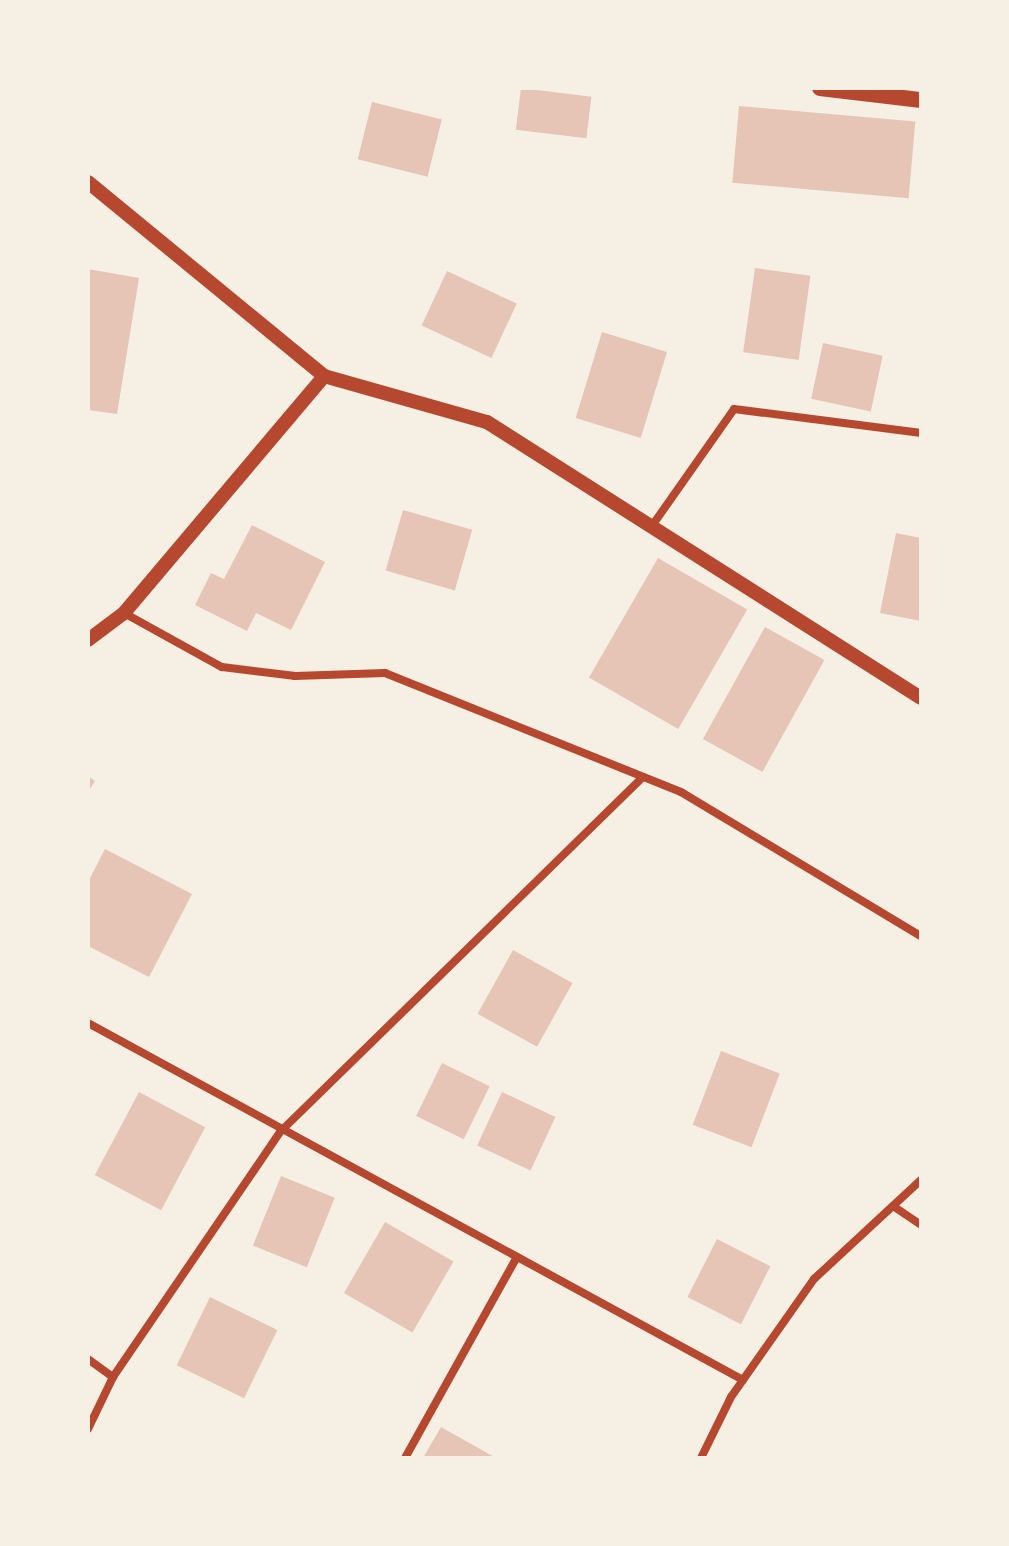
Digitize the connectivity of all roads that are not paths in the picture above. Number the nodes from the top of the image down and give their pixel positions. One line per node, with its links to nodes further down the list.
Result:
1 (820, 88): 2 (main road)
2 (921, 100)
3 (88, 182): 4 (street)
4 (324, 376): 6 (street); 7 (street)
5 (921, 433): 6 (street)
6 (654, 523): 9 (street)
7 (124, 613): 8 (street); 10 (street)
8 (88, 640)
9 (921, 698)
10 (643, 777): 11 (street); 13 (street)
11 (921, 936)
12 (88, 1023): 13 (street)
13 (281, 1131): 17 (street); 19 (street)
14 (921, 1180): 15 (street)
15 (893, 1206): 16 (street); 20 (street)
16 (921, 1225)
17 (517, 1257): 20 (street); 23 (street)
18 (88, 1359): 19 (street)
19 (113, 1377): 21 (street)
20 (743, 1380): 22 (street)
21 (88, 1429)
22 (705, 1456)
23 (405, 1458)

